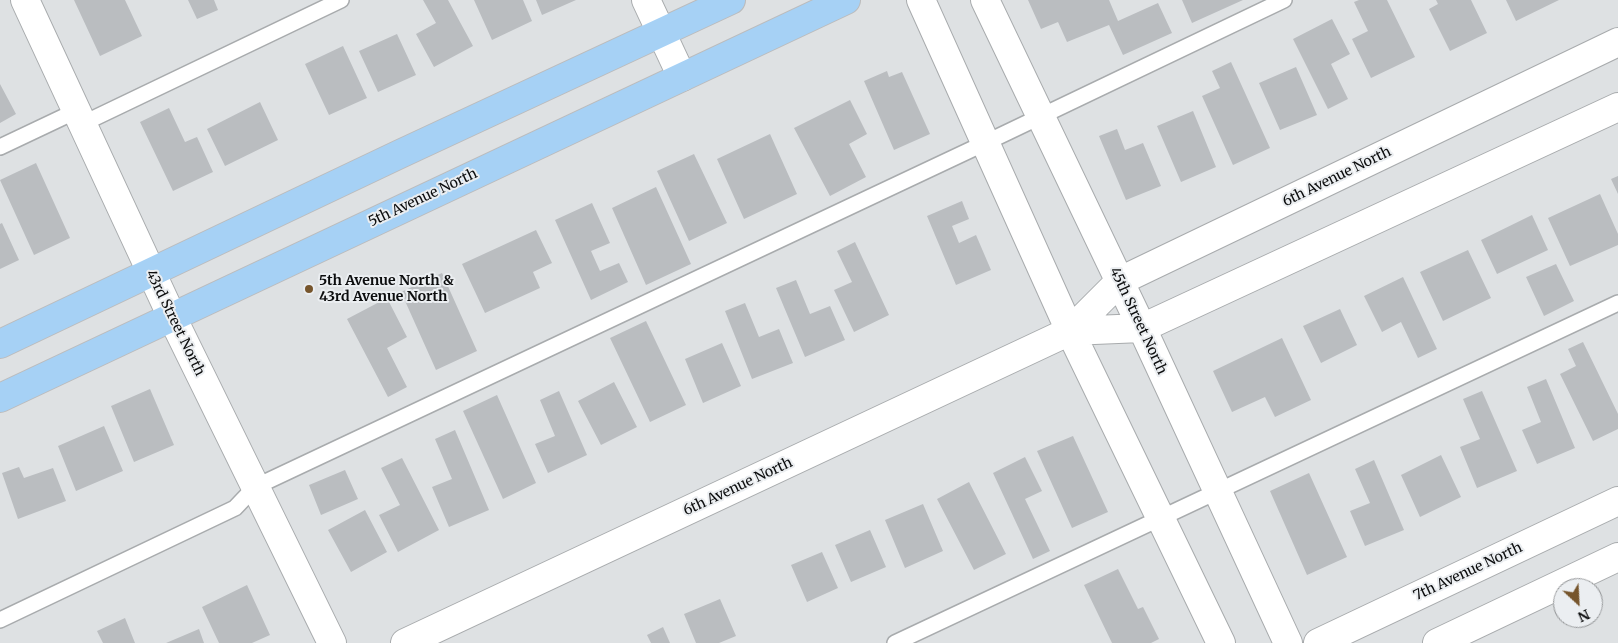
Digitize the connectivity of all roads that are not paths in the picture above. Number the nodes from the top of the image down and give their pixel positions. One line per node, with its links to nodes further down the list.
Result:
1 (25, 0): 14 (street, 43rd Street North)
2 (341, 0): 14 (lane)
3 (646, 0): 9 (street)
4 (731, 0): 9 (main road)
5 (846, 0): 11 (main road, 5th Avenue North)
6 (920, 0): 15 (street)
7 (985, 0): 13 (street, 45th Street North)
8 (1284, 0): 13 (lane)
9 (661, 32): 11 (street); 17 (main road)
10 (1618, 42): 18 (street, 6th Avenue North)
11 (682, 77): 20 (main road, 5th Avenue North)
12 (1618, 107): 21 (street, 6th Avenue North)
13 (1040, 115): 15 (lane); 18 (street, 45th Street North)
14 (79, 117): 16 (lane); 17 (street, 43rd Street North)
15 (985, 143): 22 (street); 25 (lane)
16 (0, 146)
17 (150, 272): 20 (street, 43rd Street North); 23 (main road)
18 (1120, 281): 21 (street, 45th Street North); 22 (street, 6th Avenue North)
19 (1618, 303): 26 (lane)
20 (172, 317): 24 (main road, 5th Avenue North); 25 (street, 43rd Street North)
21 (1142, 328): 22 (street, 6th Avenue North); 26 (street, 45th Street North)
22 (1070, 331): 28 (street); 32 (street, 6th Avenue North)
23 (0, 344)
24 (0, 398)
25 (255, 487): 30 (lane); 31 (street, 43rd Street North)
26 (1218, 492): 28 (lane); 35 (street, 45th Street North)
27 (1618, 501): 36 (street, 7th Avenue North)
28 (1161, 518): 33 (lane); 34 (street)
29 (1618, 557): 37 (street)
30 (0, 620)
31 (332, 643)
32 (405, 643)
33 (895, 643)
34 (1221, 643)
35 (1288, 643)
36 (1318, 643)
37 (1438, 643)

